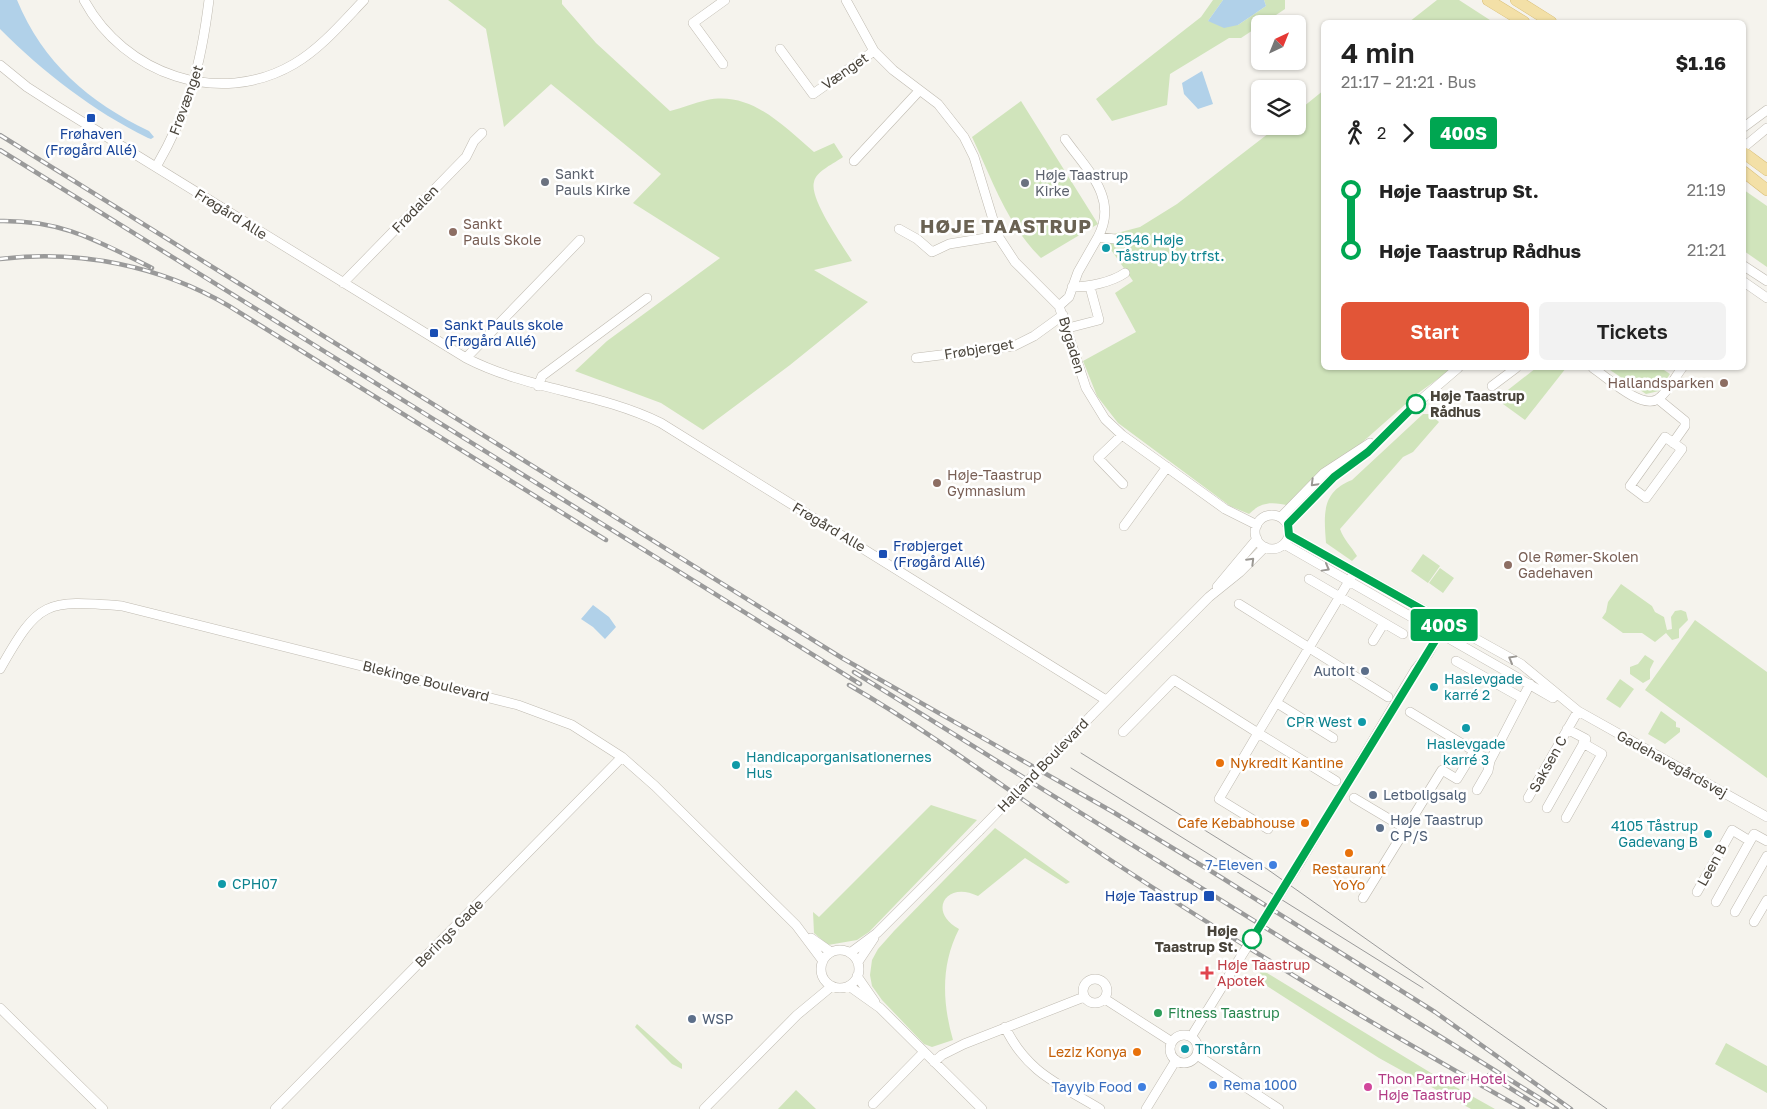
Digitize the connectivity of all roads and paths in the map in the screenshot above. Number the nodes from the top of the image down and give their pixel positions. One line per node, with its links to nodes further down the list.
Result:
1 (84, 0): 14 (street)
2 (209, 0): 14 (street, Frøvænget)
3 (364, 0): 14 (street)
4 (725, 0): 12 (street)
5 (846, 0): 11 (street, Bygaden)
6 (1488, 0): 8 (main road)
7 (1516, 0): 9 (main road)
8 (1521, 20)
9 (1548, 20)
10 (780, 49): 11 (street, Vænget)
11 (874, 51): 15 (street, Bygaden)
12 (723, 64)
13 (0, 65): 24 (street, Frøgård Alle)
14 (195, 82): 24 (street, Frøvænget)
15 (919, 91): 23 (street); 29 (street, Bygaden)
16 (1767, 110): 17 (street)
17 (1746, 126)
18 (1767, 128): 21 (street)
19 (482, 133): 38 (street, Frødalen)
20 (1065, 140): 30 (street)
21 (1746, 145)
22 (1746, 154): 25 (main road)
23 (854, 161)
24 (156, 167): 38 (street, Frøgård Alle)
25 (1767, 170)
26 (1746, 174): 27 (main road)
27 (1767, 190)
28 (899, 230): 29 (street)
29 (998, 236): 44 (street, Bygaden)
30 (1098, 237): 31 (street); 40 (street)
31 (1115, 239)
32 (580, 240): 47 (street)
33 (1746, 267): 34 (street)
34 (1753, 270): 36 (street); 37 (street)
35 (1125, 273): 41 (street)
36 (1746, 279)
37 (1767, 281)
38 (343, 283): 47 (street, Frøgård Alle)
39 (1746, 283): 43 (street)
40 (1072, 287): 41 (street); 44 (street)
41 (1090, 287): 46 (street)
42 (647, 298): 53 (street)
43 (1767, 298)
44 (1059, 306): 45 (street, Bygaden)
45 (1063, 315): 46 (street, Bygaden); 48 (street, Frøbjerget)
46 (1068, 328): 56 (street, Bygaden)
47 (466, 358): 53 (street, Frøgård Alle)
48 (916, 358)
49 (1456, 370): 57 (street)
50 (1513, 370): 54 (street)
51 (1596, 370): 55 (street)
52 (1680, 370): 55 (street)
53 (538, 386): 86 (street, Frøgård Alle)
54 (1492, 386)
55 (1658, 399): 58 (street)
56 (1122, 435): 59 (street, Bygaden); 60 (street)
57 (1383, 435): 61 (street, one-way to 61); 62 (street)
58 (1673, 443): 58 (street)
59 (1167, 466): 63 (street, Bygaden); 64 (street)
60 (1123, 484)
61 (1280, 517): 62 (street); 63 (street)
62 (1288, 524): 65 (street)
63 (1257, 525): 66 (street)
64 (1124, 526)
65 (1289, 535): 67 (street); 69 (street, Gadehavegårdsvej)
66 (1257, 539): 68 (street); 72 (street, Halland Boulevard)
67 (1284, 544): 68 (street); 71 (street, Gadehavegårdsvej, one-way to 71)
68 (1265, 547): 72 (street, Halland Boulevard, one-way to 68)
69 (1354, 571): 71 (street); 76 (street, Gadehavegårdsvej)
70 (1309, 579): 73 (street)
71 (1349, 581): 73 (street); 77 (street, Gadehavegårdsvej)
72 (1209, 597): 86 (street, Halland Boulevard)
73 (1340, 597): 75 (street); 80 (street)
74 (1239, 604): 80 (street)
75 (1384, 623): 78 (street); 79 (street)
76 (1446, 623): 77 (street); 88 (street, Gadehavegårdsvej, one-way to 76)
77 (1440, 632): 83 (street, Gadehavegårdsvej); 132 (street, bridge)
78 (1403, 634)
79 (1373, 641)
80 (1310, 648): 84 (street); 87 (street)
81 (1456, 661): 85 (street)
82 (0, 669): 96 (street, Blekinge Boulevard)
83 (1530, 684): 85 (street); 88 (street, Gadehavegårdsvej)
84 (1388, 697)
85 (1522, 698): 97 (street)
86 (1106, 700): 116 (street, Halland Boulevard, bridge)
87 (1277, 703): 92 (street); 93 (street)
88 (1578, 711): 90 (street, Saksen C); 103 (street, Gadehavegårdsvej)
89 (1410, 712): 95 (street)
90 (1567, 729): 94 (street); 101 (street, Saksen C)
91 (1123, 732): 92 (street)
92 (1258, 733): 98 (street); 105 (street)
93 (1333, 738)
94 (1583, 743): 102 (street); 104 (street)
95 (1474, 751): 97 (street); 106 (street)
96 (622, 757): 117 (street, Blekinge Boulevard); 141 (street, Berings Gade)
97 (1490, 761): 99 (street)
98 (1336, 781)
99 (1477, 790)
100 (1354, 798): 106 (street)
101 (1528, 798)
102 (1547, 808)
103 (1767, 817)
104 (1566, 818)
105 (1268, 829)
106 (1406, 829): 111 (street)
107 (1750, 841): 108 (street, Leen B); 110 (street, Leen B); 113 (street, Leen B)
108 (1767, 841)
109 (1767, 856): 114 (street)
110 (1697, 892)
111 (1363, 898)
112 (1767, 900): 115 (street)
113 (1716, 902)
114 (1735, 912)
115 (1754, 922)
116 (877, 933): 119 (street, Halland Boulevard); 121 (street, Halland Boulevard)
117 (805, 934): 118 (street, Blekinge Boulevard); 120 (street, Blekinge Boulevard)
118 (831, 952): 119 (street); 120 (street)
119 (850, 953): 121 (street)
120 (823, 961): 123 (street)
121 (858, 962): 122 (street)
122 (858, 976): 125 (street); 130 (street)
123 (825, 980): 124 (street); 128 (street)
124 (832, 986): 125 (street); 128 (street)
125 (849, 986): 130 (street)
126 (1084, 997): 127 (street); 127 (street); 131 (street)
127 (1105, 999): 133 (street)
128 (808, 1004): 142 (street)
129 (0, 1008): 140 (street)
130 (880, 1008): 134 (street)
131 (1005, 1027): 137 (street); 144 (street)
132 (1192, 1037): 133 (street); 135 (street)
133 (1172, 1042): 136 (street)
134 (924, 1052): 137 (street); 138 (street)
135 (1197, 1055): 136 (street); 139 (street)
136 (1176, 1060): 145 (street)
137 (934, 1062): 143 (street)
138 (873, 1104)
139 (1274, 1108)
140 (103, 1109)
141 (275, 1109)
142 (704, 1109)
143 (982, 1109)
144 (1100, 1109)
145 (1146, 1109)

